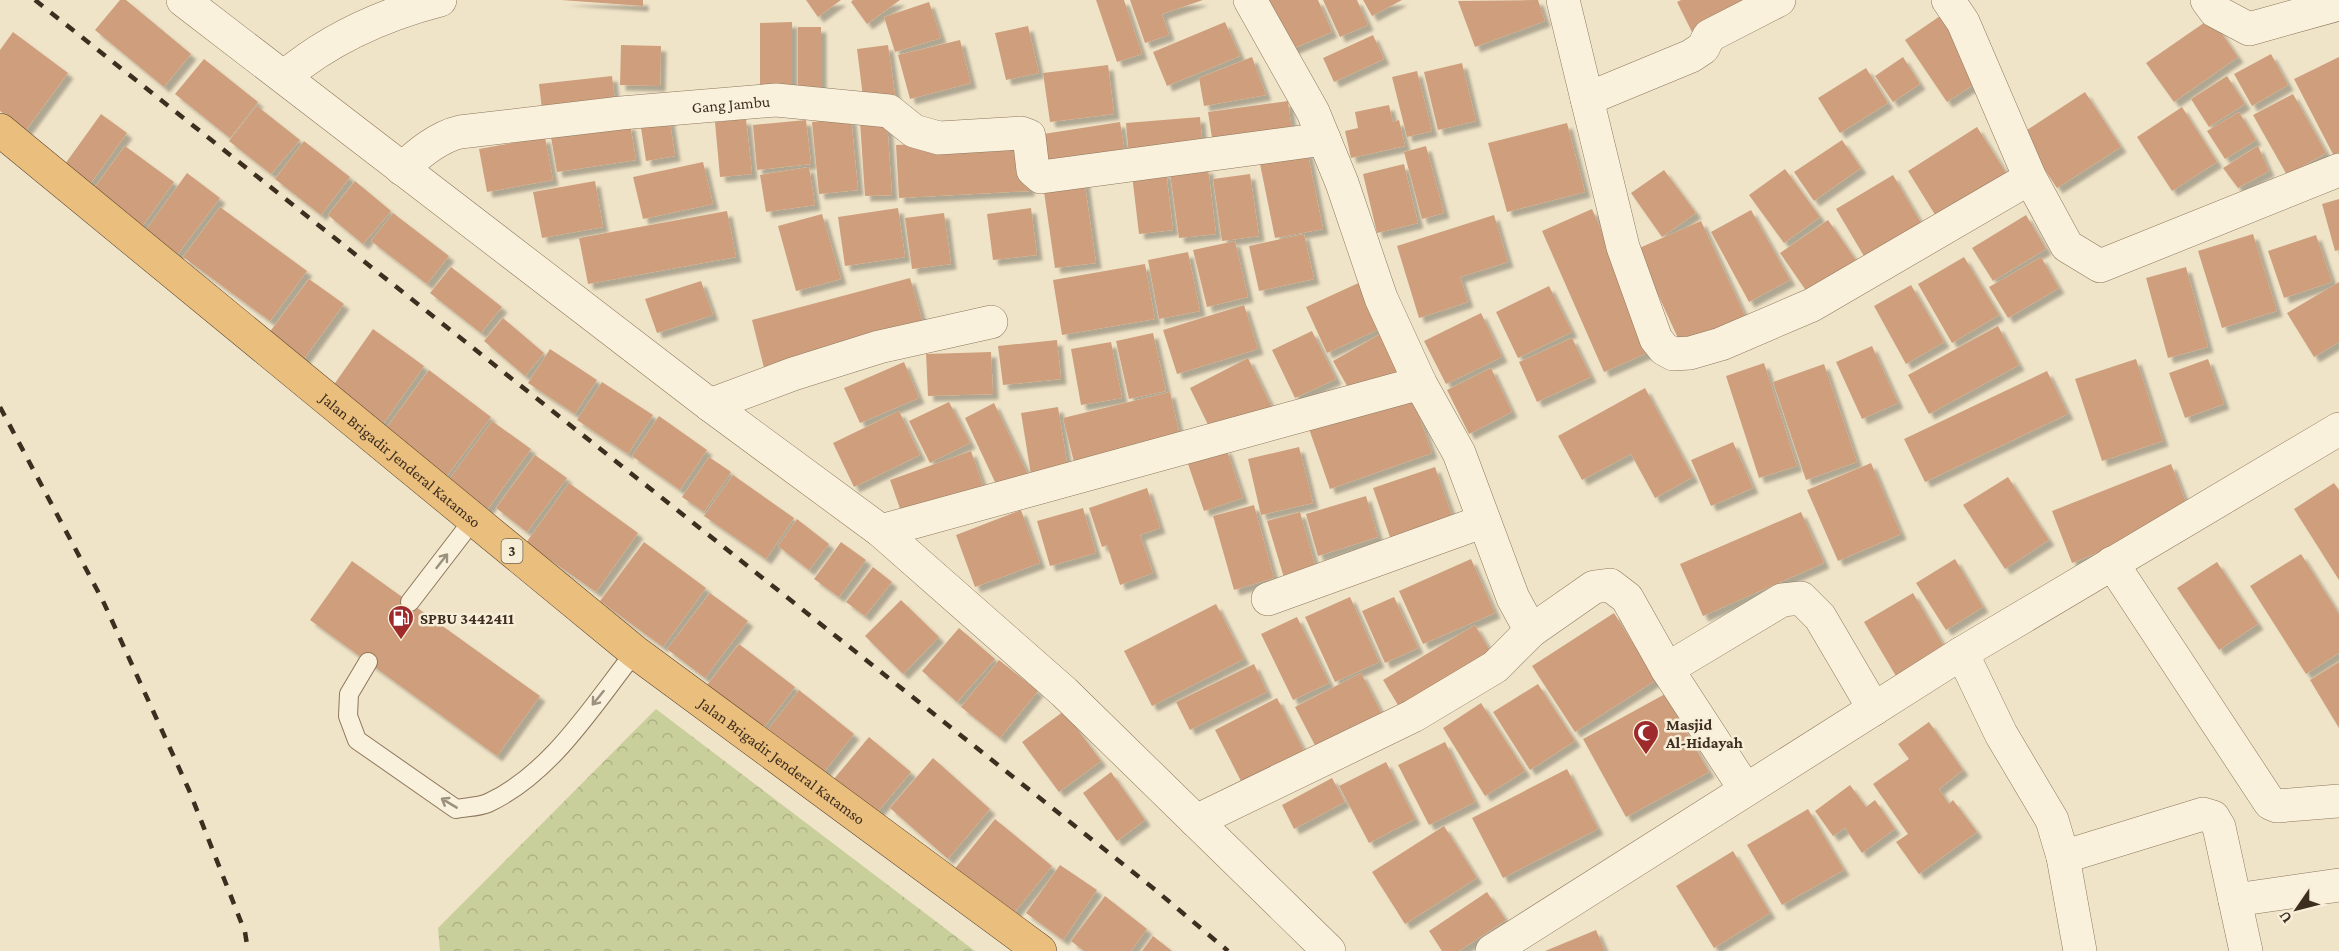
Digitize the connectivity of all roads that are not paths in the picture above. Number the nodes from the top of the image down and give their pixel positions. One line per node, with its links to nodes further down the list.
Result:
1 (183, 0): 9 (street)
2 (440, 0): 9 (street)
3 (1250, 0): 12 (street)
4 (1563, 0): 10 (street)
5 (1779, 0): 10 (street)
6 (1948, 0): 15 (street)
7 (2207, 0): 8 (street)
8 (2339, 4)
9 (284, 77): 13 (street)
10 (1587, 99): 15 (street)
11 (0, 130): 20 (highway, Jalan Brigadir Jenderal Katamso / 3)
12 (1324, 139): 13 (street, Gang Jambu); 17 (street)
13 (402, 169): 18 (street)
14 (2339, 170): 15 (street)
15 (2030, 178)
16 (992, 322): 18 (street)
17 (1420, 383): 21 (street); 22 (street)
18 (710, 405): 22 (street)
19 (2338, 431): 23 (street)
20 (473, 520): 25 (lane, one-way to 20); 27 (highway, Jalan Brigadir Jenderal Katamso / 3)
21 (1484, 521): 24 (street); 26 (street)
22 (881, 531): 34 (street)
23 (2112, 563): 28 (street); 33 (street)
24 (1268, 599)
25 (410, 602)
26 (1531, 631): 30 (street); 34 (street)
27 (635, 652): 29 (lane, one-way to 29); 38 (highway, Jalan Brigadir Jenderal Katamso / 3)
28 (1962, 653): 31 (street); 35 (street)
29 (368, 662)
30 (1667, 669): 31 (street); 32 (street)
31 (1874, 709): 32 (street)
32 (1745, 789): 40 (street)
33 (2339, 801)
34 (1196, 821): 39 (street)
35 (2063, 857): 37 (street); 41 (street)
36 (2339, 885): 37 (street)
37 (2235, 900): 42 (street)
38 (1040, 951)
39 (1329, 951)
40 (1492, 951)
41 (2080, 951)
42 (2246, 951)

